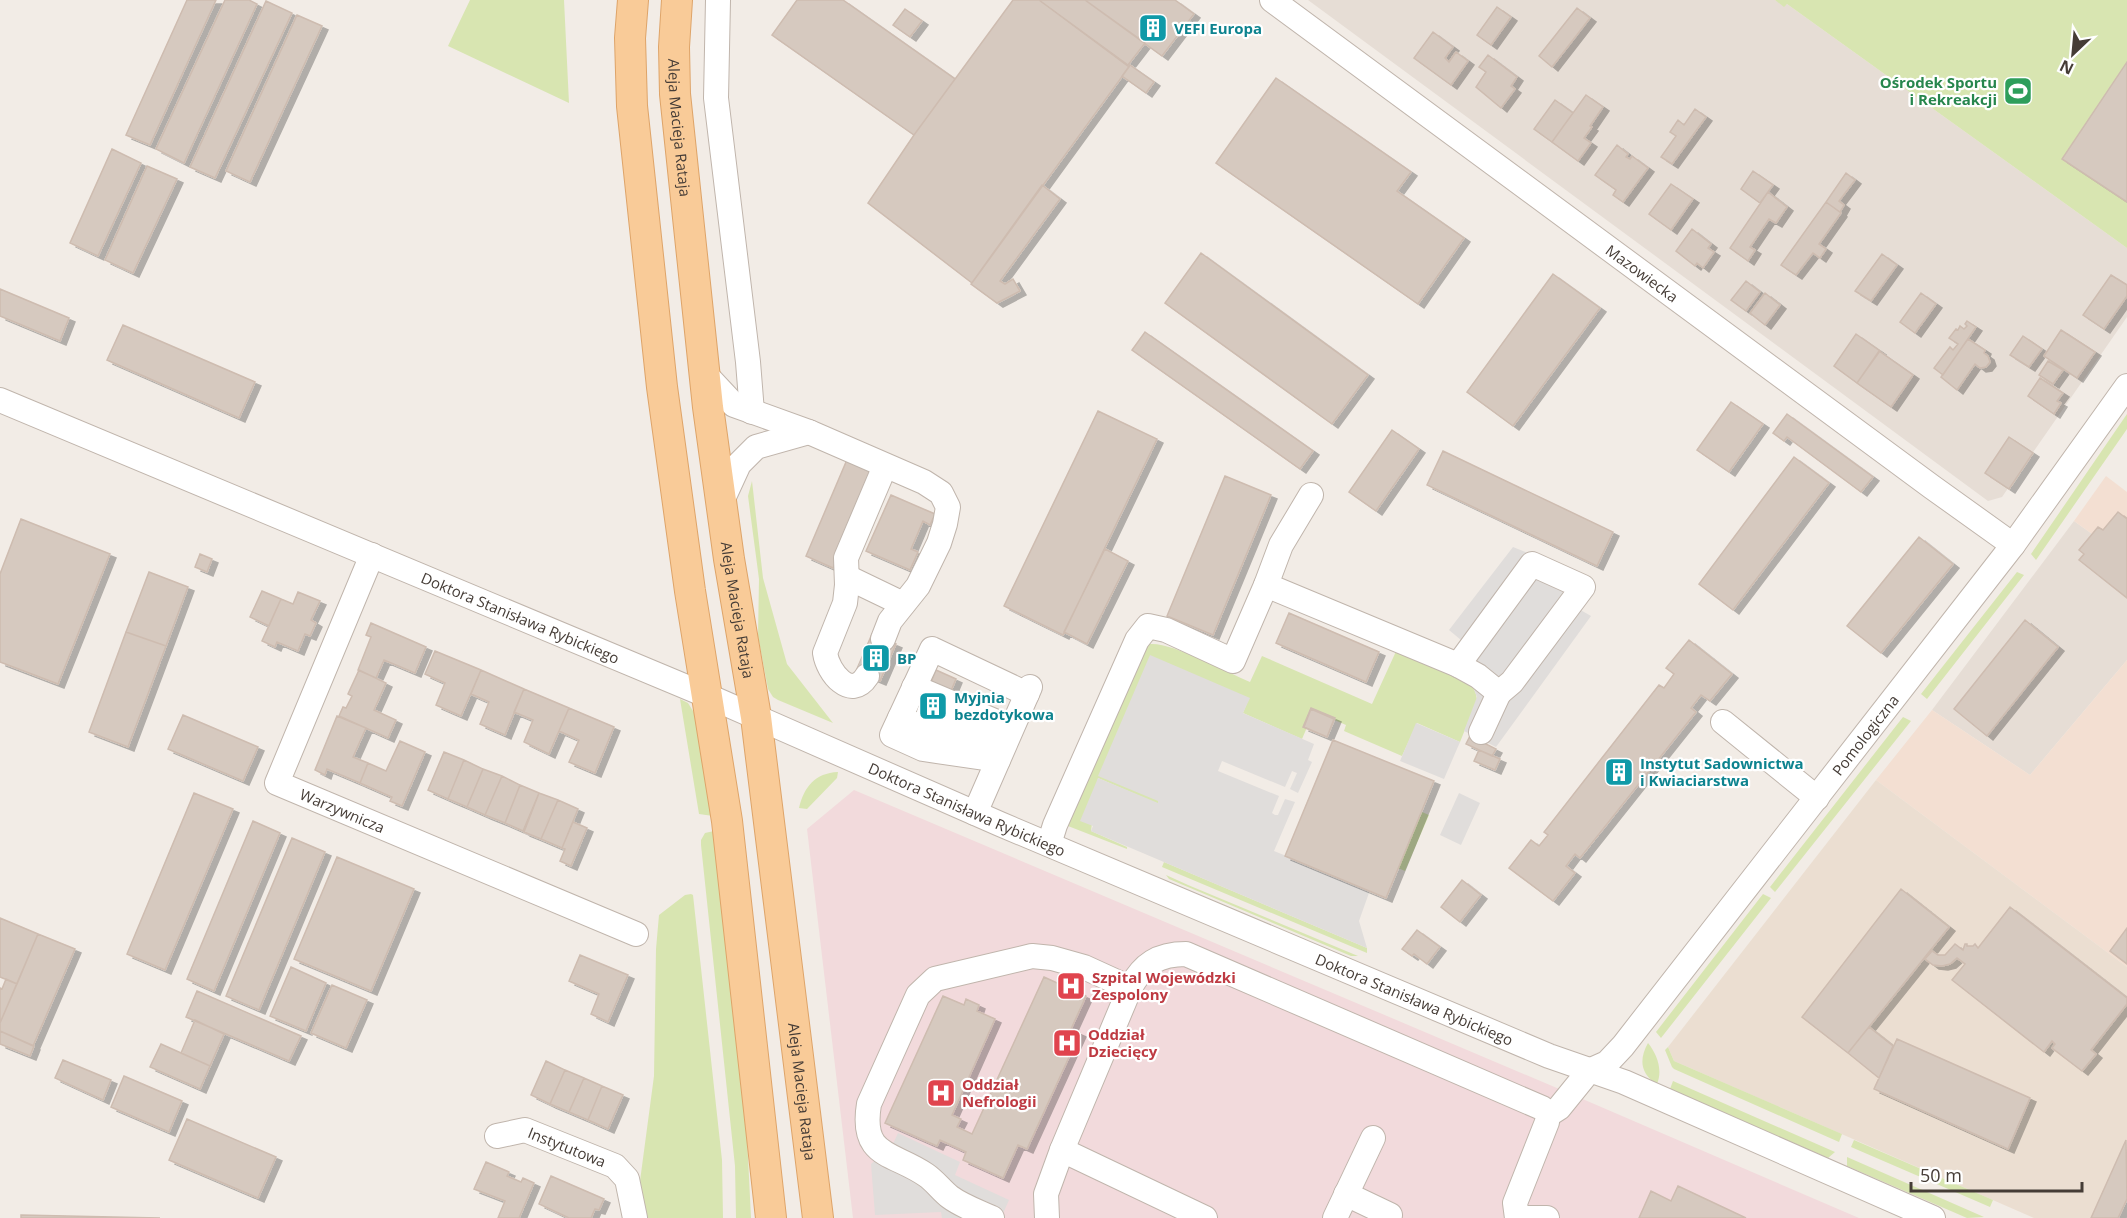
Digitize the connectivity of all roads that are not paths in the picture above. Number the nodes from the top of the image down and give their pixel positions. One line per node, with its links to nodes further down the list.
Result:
1 (633, 0): 23 (main road)
2 (677, 0): 5 (main road, Aleja Macieja Rataja)
3 (718, 0): 8 (street)
4 (1272, 0): 13 (street, Mazowiecka)
5 (705, 374): 8 (street); 12 (main road, Aleja Macieja Rataja)
6 (2127, 386): 13 (street, Pomologiczna)
7 (0, 400): 14 (street, Doktora Stanisława Rybickiego)
8 (752, 412): 9 (street)
9 (809, 432): 10 (street); 12 (street)
10 (885, 466): 15 (street); 17 (street)
11 (1311, 495): 16 (street)
12 (722, 501): 24 (main road, Aleja Macieja Rataja)
13 (2013, 545): 28 (street, Pomologiczna)
14 (372, 555): 23 (street, Doktora Stanisława Rybickiego); 31 (street, Warzywnicza)
15 (847, 577): 17 (street); 20 (street)
16 (1266, 585): 19 (street); 30 (street)
17 (903, 604): 18 (street)
18 (883, 639)
19 (1458, 664): 21 (street); 21 (street)
20 (867, 676)
21 (1499, 693): 27 (street)
22 (910, 695): 25 (street); 25 (street); 25 (street)
23 (708, 696): 24 (street, Doktora Stanisława Rybickiego); 41 (main road)
24 (756, 717): 29 (street, Doktora Stanisława Rybickiego); 42 (main road, Aleja Macieja Rataja)
25 (1015, 722): 29 (street)
26 (1723, 722): 28 (street)
27 (1481, 732)
28 (1817, 798): 33 (street, Pomologiczna)
29 (975, 813): 30 (street, Doktora Stanisława Rybickiego)
30 (1049, 844): 33 (street, Doktora Stanisława Rybickiego)
31 (636, 934)
32 (1130, 987): 34 (street); 37 (street); 43 (street)
33 (1589, 1071): 34 (street, Pomologiczna); 50 (street, Doktora Stanisława Rybickiego)
34 (1548, 1115): 47 (street)
35 (497, 1137): 40 (street, Instytutowa)
36 (1373, 1138): 38 (street)
37 (1062, 1150): 44 (street); 45 (street)
38 (1347, 1194): 39 (street); 46 (street)
39 (1390, 1215)
40 (635, 1218)
41 (771, 1218)
42 (818, 1218)
43 (992, 1218)
44 (1047, 1218)
45 (1205, 1218)
46 (1335, 1218)
47 (1517, 1218)
48 (1524, 1218): 49 (street)
49 (1547, 1218)
50 (1933, 1218)

